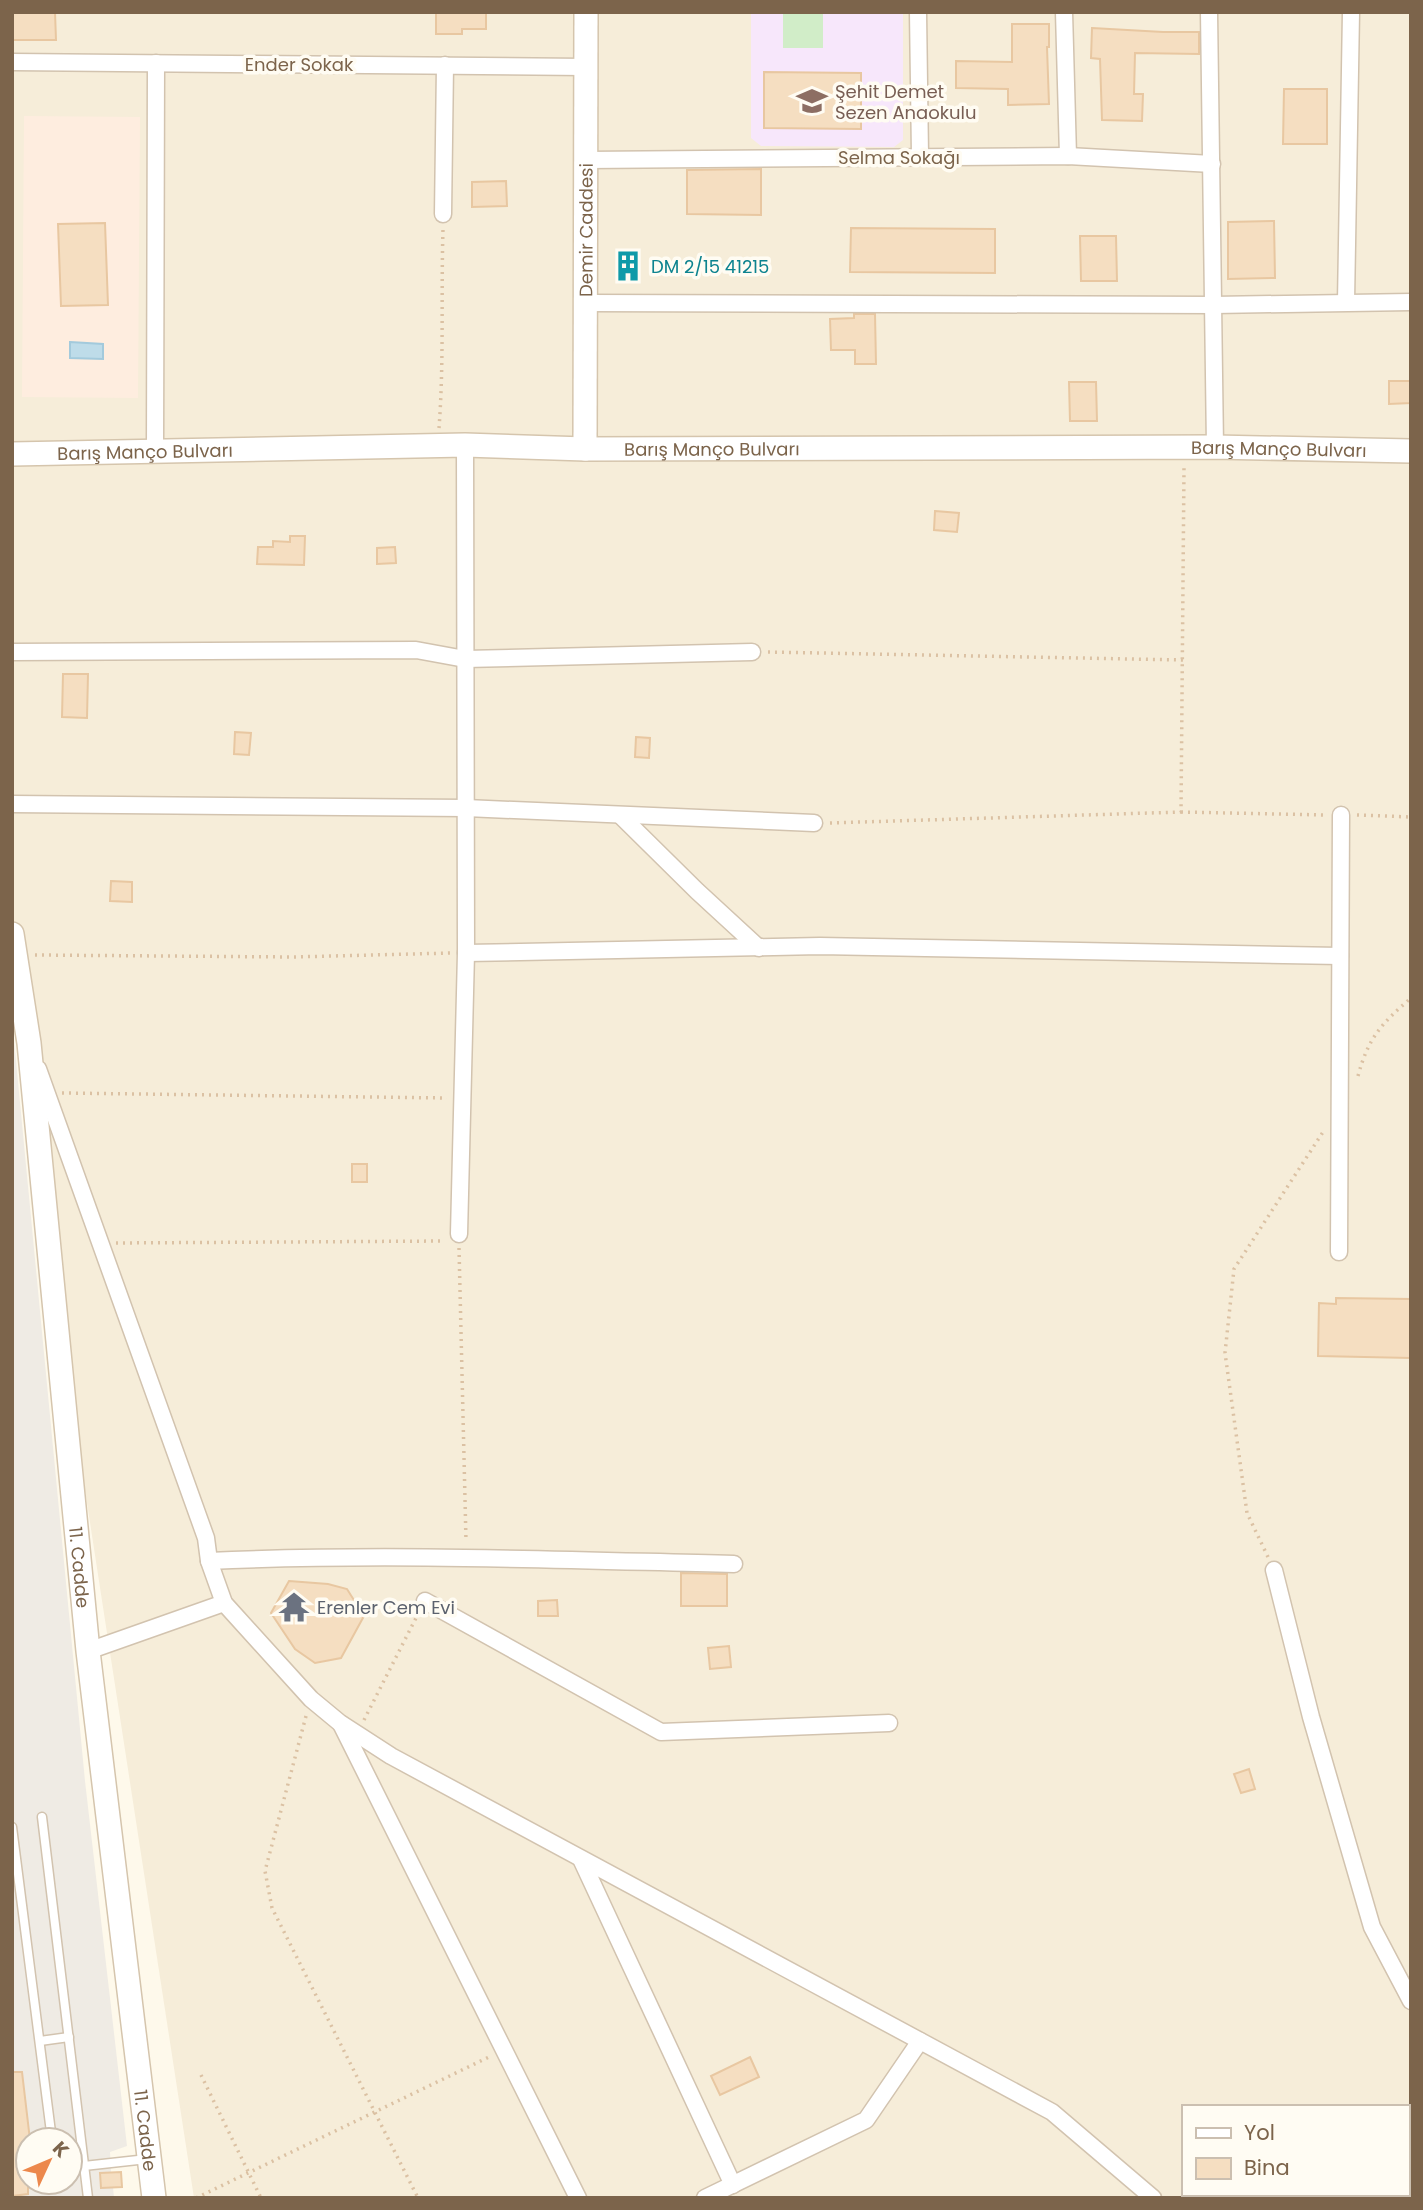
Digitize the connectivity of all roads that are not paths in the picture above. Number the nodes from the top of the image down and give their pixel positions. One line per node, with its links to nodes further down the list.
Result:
1 (586, 12): 9 (street, Demir Caddesi)
2 (918, 12): 10 (street)
3 (1063, 12): 11 (street)
4 (1209, 12): 13 (street)
5 (1351, 12): 15 (street)
6 (12, 62): 7 (street, Ender Sokak)
7 (156, 63): 8 (street, Ender Sokak); 23 (street)
8 (445, 65): 9 (street, Ender Sokak); 14 (street)
9 (586, 67): 12 (street, Demir Caddesi)
10 (920, 156): 11 (street, Selma Sokağı); 12 (street, Selma Sokağı)
11 (1068, 156): 13 (street, Selma Sokağı)
12 (586, 160): 17 (street, Demir Caddesi)
13 (1212, 164): 18 (street)
14 (443, 214)
15 (1346, 302): 16 (street); 18 (street)
16 (1411, 302)
17 (586, 303): 18 (street); 21 (street, Demir Caddesi)
18 (1214, 305): 20 (street)
19 (465, 445): 21 (street, Barış Manço Bulvarı); 23 (street, Barış Manço Bulvarı); 27 (street)
20 (1215, 447): 21 (street, Barış Manço Bulvarı); 22 (street, Barış Manço Bulvarı)
21 (585, 449)
22 (1411, 451)
23 (155, 452): 24 (street, Barış Manço Bulvarı)
24 (12, 454)
25 (12, 652): 27 (street)
26 (752, 652): 27 (street)
27 (465, 659): 29 (street)
28 (12, 804): 29 (street)
29 (466, 808): 31 (street); 35 (street)
30 (1341, 815): 36 (street)
31 (621, 816): 32 (street); 34 (street)
32 (814, 824)
33 (14, 945): 37 (street, 11. Cadde)
34 (760, 948): 35 (street); 36 (street)
35 (466, 953): 38 (street)
36 (1340, 956): 39 (street)
37 (29, 1044): 40 (street); 45 (street, 11. Cadde)
38 (459, 1238)
39 (1339, 1252)
40 (209, 1561): 41 (street); 44 (street)
41 (733, 1564)
42 (1274, 1570): 51 (street)
43 (425, 1601): 47 (street)
44 (224, 1602): 45 (street); 46 (street)
45 (88, 1651): 57 (street, 11. Cadde)
46 (341, 1723): 50 (street); 62 (street)
47 (889, 1723)
48 (42, 1817): 52 (lane)
49 (12, 1826): 53 (lane)
50 (581, 1859): 54 (street); 59 (street)
51 (1411, 2001)
52 (69, 2036): 53 (lane); 56 (lane)
53 (40, 2041): 55 (lane)
54 (920, 2041): 59 (street); 64 (street)
55 (50, 2126)
56 (79, 2126)
57 (150, 2159): 58 (lane); 60 (street, 11. Cadde)
58 (84, 2166): 61 (lane)
59 (733, 2185): 63 (street)
60 (150, 2197)
61 (88, 2198)
62 (578, 2198)
63 (705, 2198)
64 (1153, 2198)

